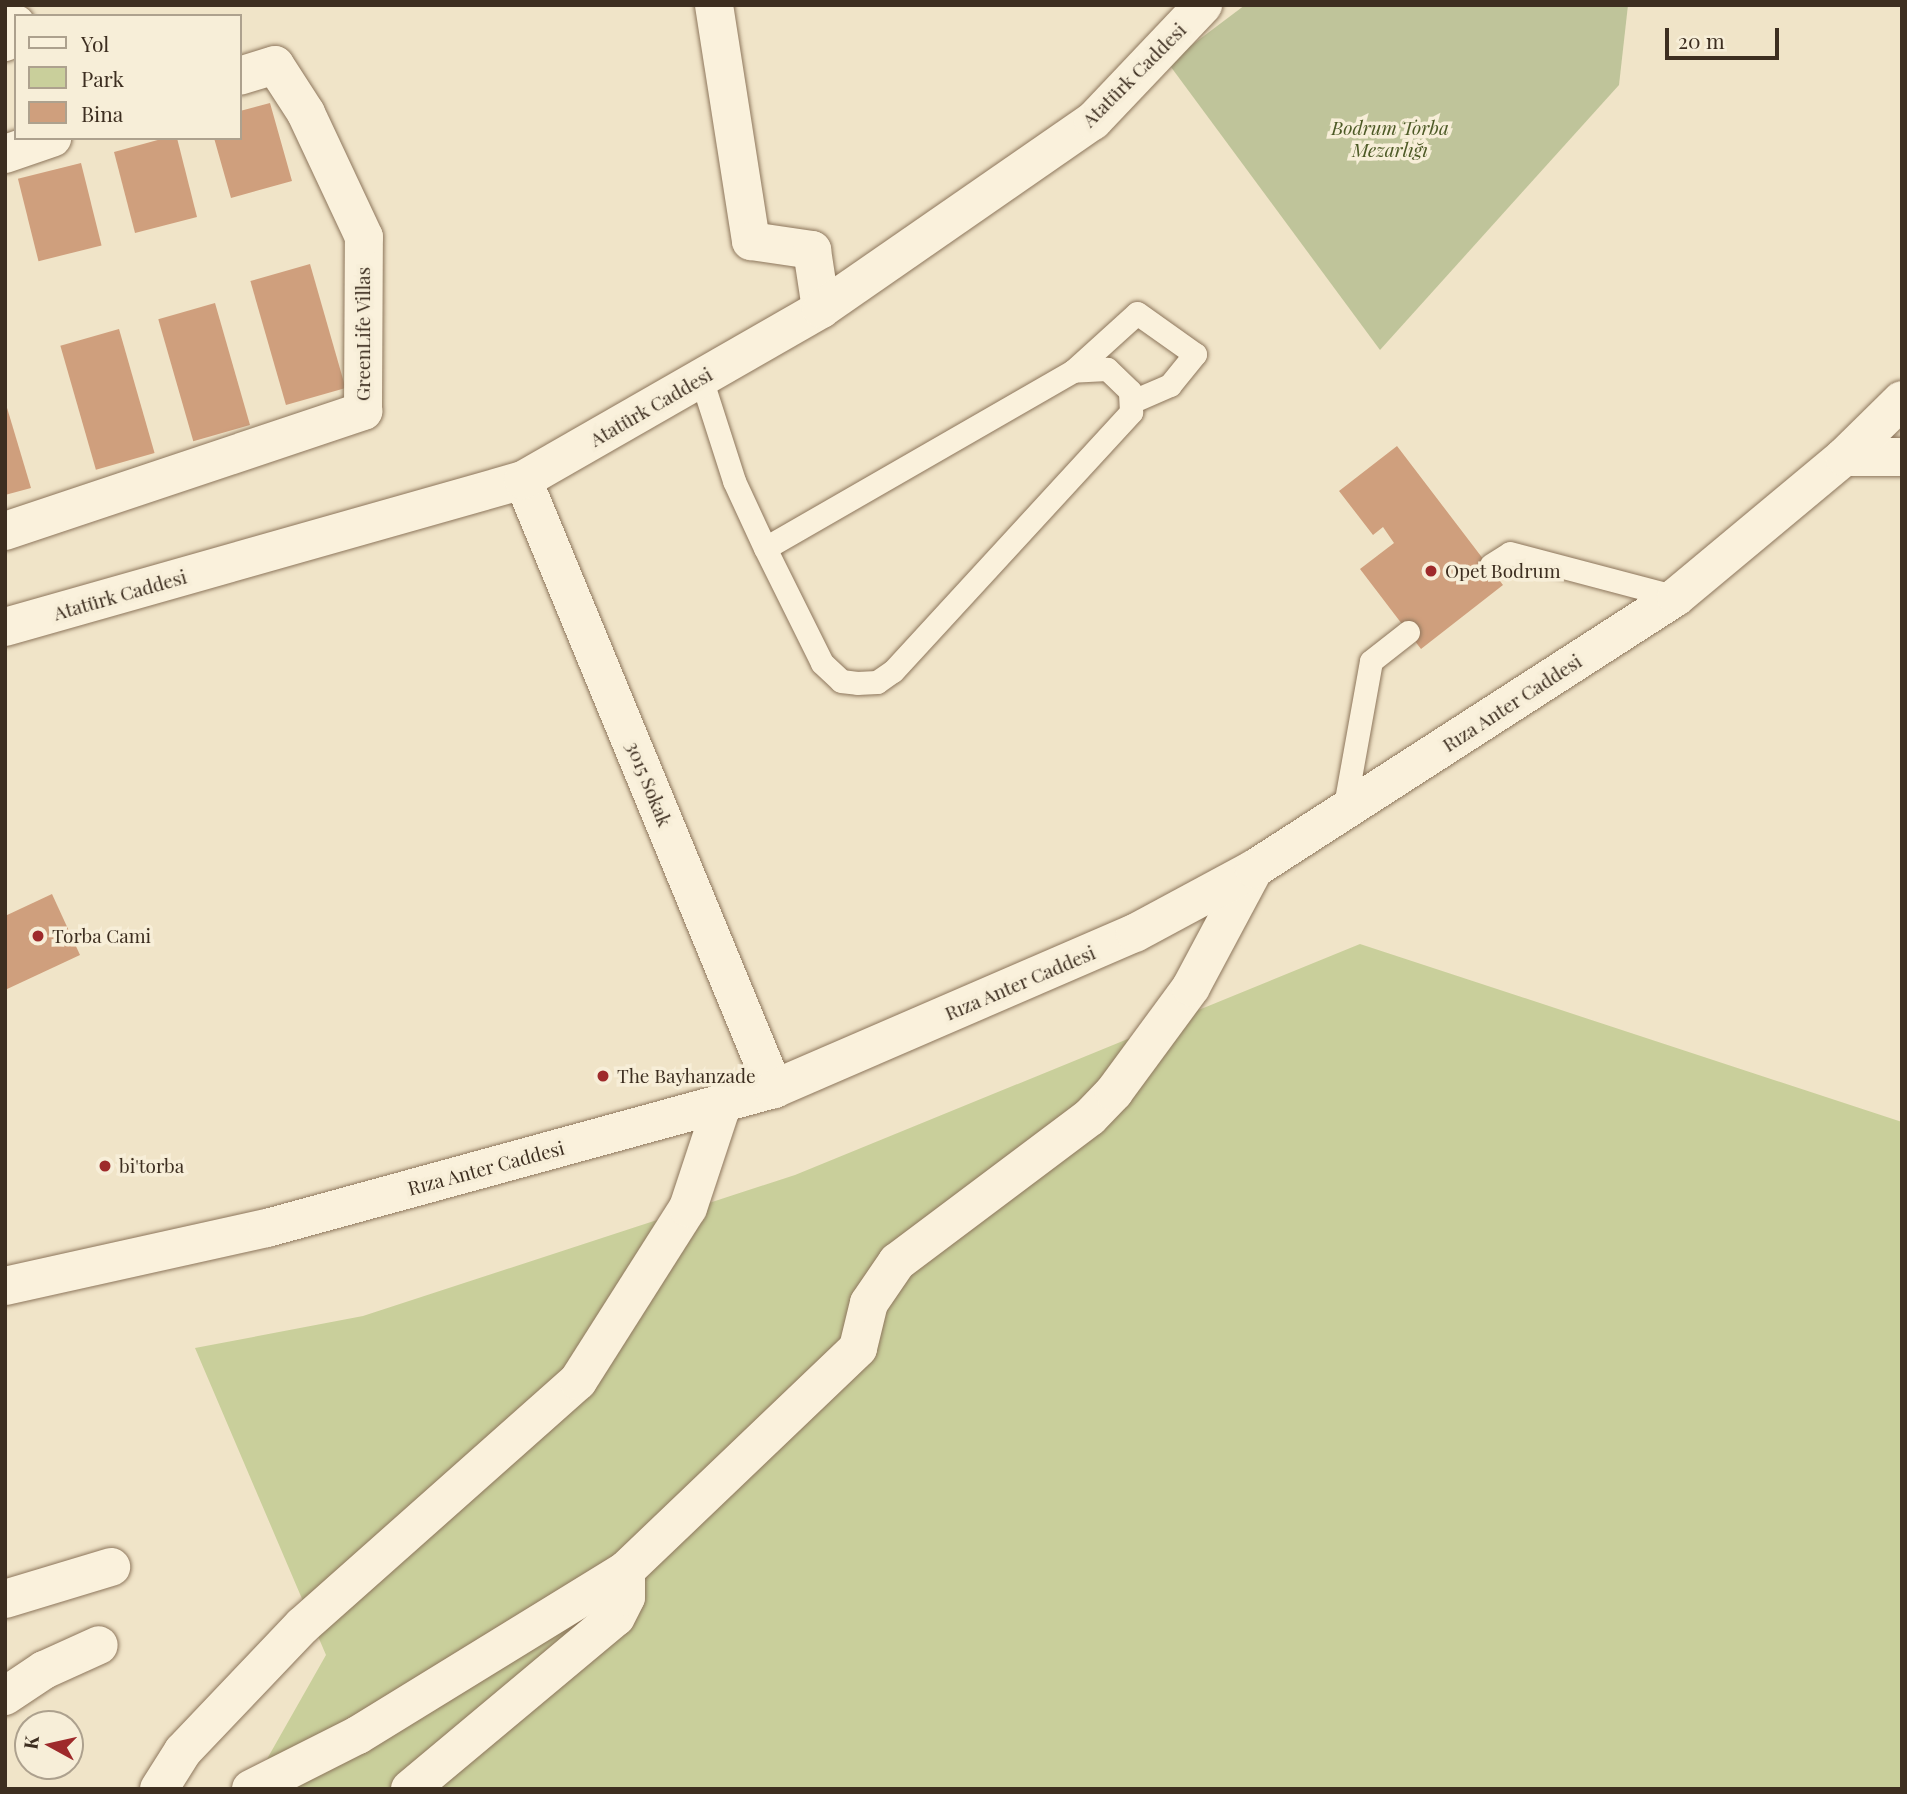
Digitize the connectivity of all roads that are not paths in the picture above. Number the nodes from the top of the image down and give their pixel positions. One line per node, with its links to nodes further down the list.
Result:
1 (714, 5): 6 (street)
2 (1203, 5): 6 (street, Atatürk Caddesi)
3 (242, 75): 14 (street, GreenLife Villas)
4 (46, 140): 5 (street)
5 (5, 154)
6 (821, 309): 8 (street, Atatürk Caddesi)
7 (1073, 371): 10 (lane); 10 (lane); 15 (lane)
8 (701, 378): 13 (street, Atatürk Caddesi); 15 (lane)
9 (1902, 400): 11 (street, Rıza Anter Caddesi)
10 (1133, 401): 15 (lane)
11 (1844, 457): 12 (street); 17 (street, Rıza Anter Caddesi)
12 (1902, 457)
13 (523, 480): 18 (street, Atatürk Caddesi); 22 (street, 3015 Sokak)
14 (5, 531)
15 (765, 548)
16 (1491, 565): 17 (lane)
17 (1676, 597): 20 (street, Rıza Anter Caddesi)
18 (5, 627)
19 (1408, 632): 20 (lane)
20 (1344, 811): 21 (street, Rıza Anter Caddesi)
21 (1254, 869): 22 (street, Rıza Anter Caddesi); 26 (street)
22 (774, 1089): 23 (street, Rıza Anter Caddesi)
23 (722, 1105): 24 (street, Rıza Anter Caddesi); 30 (street)
24 (5, 1286)
25 (111, 1567): 27 (street)
26 (626, 1570): 31 (street); 32 (street)
27 (5, 1599)
28 (99, 1645): 29 (street)
29 (5, 1696)
30 (159, 1789)
31 (251, 1789)
32 (410, 1789)

